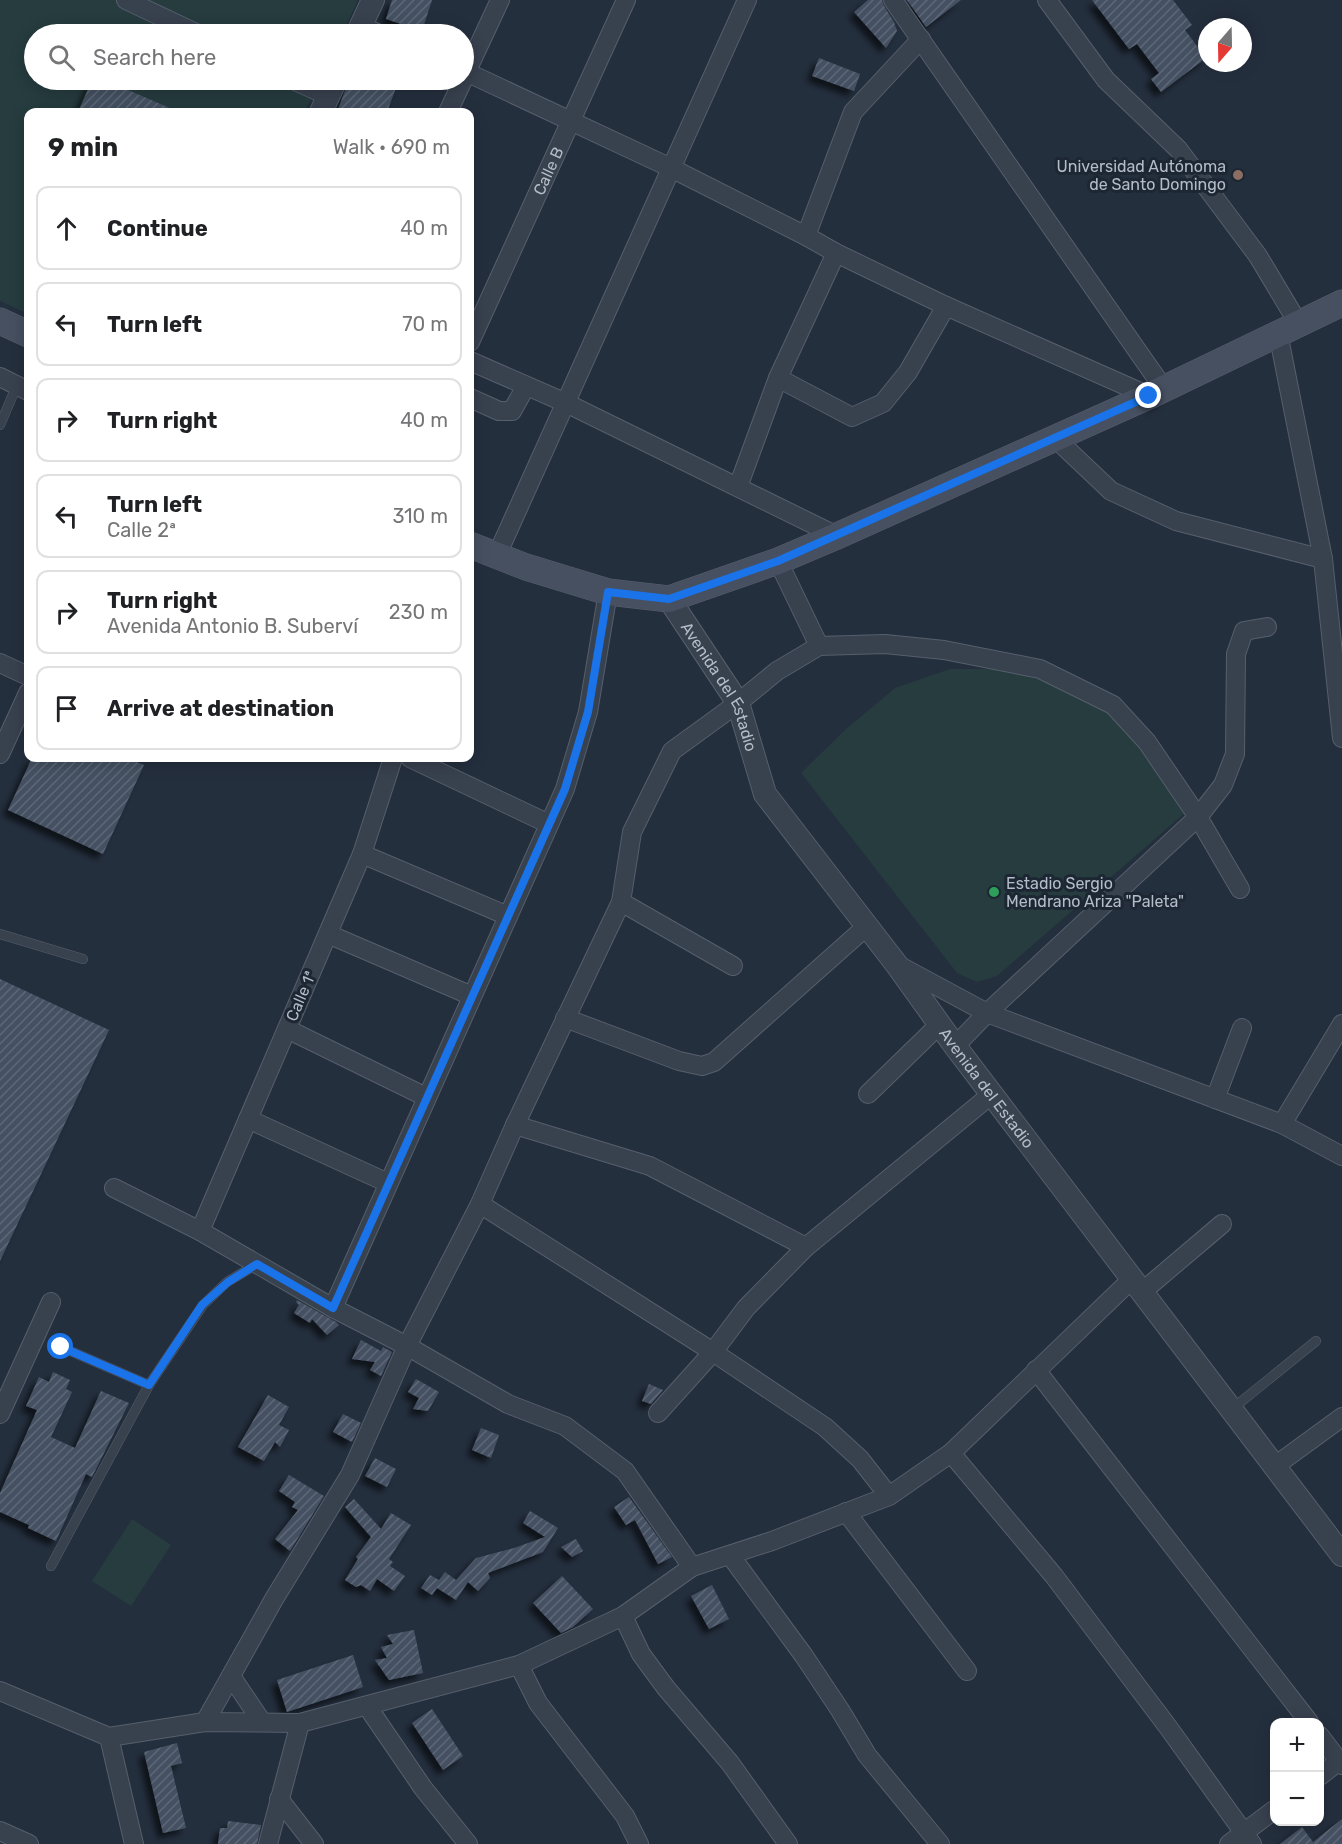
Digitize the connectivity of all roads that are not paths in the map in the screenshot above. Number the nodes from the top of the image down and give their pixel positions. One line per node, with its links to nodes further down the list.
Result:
1 (126, 0): 8 (street)
2 (373, 0): 9 (street)
3 (500, 0): 11 (street)
4 (626, 0): 15 (street, Calle B)
5 (893, 0): 10 (street)
6 (1047, 0): 22 (street)
7 (739, 2): 16 (street)
8 (177, 24)
9 (368, 24)
10 (921, 39): 17 (street); 30 (street)
11 (474, 54)
12 (474, 79): 15 (street)
13 (458, 90): 14 (street)
14 (450, 108)
15 (570, 122): 16 (street); 24 (street, Calle B)
16 (671, 168): 17 (street); 32 (street)
17 (806, 236): 18 (street)
18 (836, 253): 20 (street); 27 (street)
19 (1342, 303): 22 (main road)
20 (946, 306): 27 (street); 30 (street)
21 (0, 321): 23 (main road)
22 (1288, 328): 30 (main road); 39 (street)
23 (24, 332)
24 (474, 333)
25 (474, 363): 28 (street)
26 (0, 377): 29 (street)
27 (778, 378): 35 (street)
28 (526, 386): 31 (street); 32 (street)
29 (23, 388): 33 (lane)
30 (1156, 392): 34 (main road)
31 (474, 400)
32 (566, 403): 35 (street); 38 (street)
33 (0, 425)
34 (1055, 438): 36 (main road); 39 (street)
35 (738, 487): 36 (street)
36 (837, 536): 40 (main road)
37 (474, 546): 38 (main road)
38 (497, 555): 41 (main road)
39 (1323, 559): 49 (street)
40 (778, 561): 42 (main road); 44 (street)
41 (608, 592): 42 (main road); 54 (street)
42 (669, 599): 48 (street, Avenida del Estadio)
43 (1267, 627): 53 (street)
44 (819, 646): 48 (street); 53 (street)
45 (0, 663): 46 (street)
46 (24, 674)
47 (24, 702): 50 (street)
48 (738, 703): 57 (street); 59 (street, Avenida del Estadio)
49 (1342, 738)
50 (0, 754)
51 (392, 762): 55 (street, Calle 1ª)
52 (418, 762): 54 (street)
53 (1198, 817): 56 (street); 66 (street)
54 (549, 824): 58 (street)
55 (362, 854): 58 (street); 61 (street, Calle 1ª)
56 (1240, 888)
57 (621, 902): 64 (street); 67 (street)
58 (508, 916): 65 (street)
59 (867, 926): 63 (street, Avenida del Estadio); 67 (street)
60 (0, 934): 62 (lane)
61 (328, 934): 65 (street); 71 (street, Calle 1ª)
62 (83, 959)
63 (897, 965): 66 (street); 68 (street, Avenida del Estadio)
64 (733, 966)
65 (472, 996): 75 (street)
66 (987, 1013): 72 (street); 76 (street)
67 (565, 1018): 79 (street)
68 (940, 1024): 72 (street, Avenida del Estadio); 73 (street)
69 (1342, 1024): 78 (street)
70 (1242, 1028): 76 (street)
71 (287, 1029): 75 (street); 77 (street, Calle 1ª)
72 (956, 1046): 74 (street, Avenida del Estadio)
73 (868, 1094)
74 (992, 1094): 86 (street); 88 (street, Avenida del Estadio)
75 (426, 1097): 81 (street)
76 (1215, 1099): 78 (street)
77 (248, 1119): 81 (street); 85 (street, Calle 1ª)
78 (1282, 1124): 80 (street)
79 (515, 1125): 83 (street); 86 (street)
80 (1342, 1156)
81 (388, 1183): 90 (street)
82 (114, 1188): 85 (street)
83 (480, 1204): 92 (street); 94 (street)
84 (1222, 1224): 88 (street)
85 (200, 1231): 87 (street)
86 (807, 1247): 94 (street)
87 (257, 1264): 90 (street); 96 (lane)
88 (1138, 1285): 95 (street); 97 (street, Avenida del Estadio)
89 (51, 1302): 99 (street)
90 (333, 1308): 92 (street)
91 (1316, 1341): 97 (lane)
92 (407, 1346): 108 (street); 112 (street)
93 (61, 1347): 96 (lane)
94 (713, 1352): 98 (street); 103 (street)
95 (1036, 1371): 101 (street); 115 (street)
96 (149, 1385): 107 (lane)
97 (1232, 1409): 102 (street, Avenida del Estadio)
98 (658, 1413)
99 (0, 1414)
100 (1342, 1418): 102 (street)
101 (951, 1453): 103 (street); 126 (street)
102 (1275, 1466): 105 (street, Avenida del Estadio)
103 (889, 1496): 104 (street)
104 (846, 1512): 106 (street); 111 (street)
105 (1340, 1550)
106 (730, 1555): 108 (street); 134 (street)
107 (51, 1566)
108 (692, 1567): 109 (street)
109 (623, 1616): 110 (street); 133 (street)
110 (519, 1665): 114 (street); 132 (street)
111 (967, 1671)
112 (231, 1676): 116 (street); 117 (street)
113 (0, 1691): 119 (street)
114 (368, 1706): 118 (street); 131 (street)
115 (1306, 1718)
116 (205, 1722): 117 (street); 119 (street)
117 (262, 1722): 118 (street)
118 (300, 1723): 123 (street)
119 (109, 1737): 128 (street)
120 (1324, 1741): 121 (street)
121 (1341, 1763): 122 (street)
122 (1324, 1774)
123 (279, 1798): 129 (street); 130 (street)
124 (1270, 1815): 126 (street)
125 (0, 1831): 127 (street)
126 (1248, 1838): 135 (street)
127 (29, 1844)
128 (134, 1844)
129 (268, 1844)
130 (314, 1844)
131 (468, 1844)
132 (639, 1844)
133 (788, 1844)
134 (940, 1844)
135 (1229, 1844)

